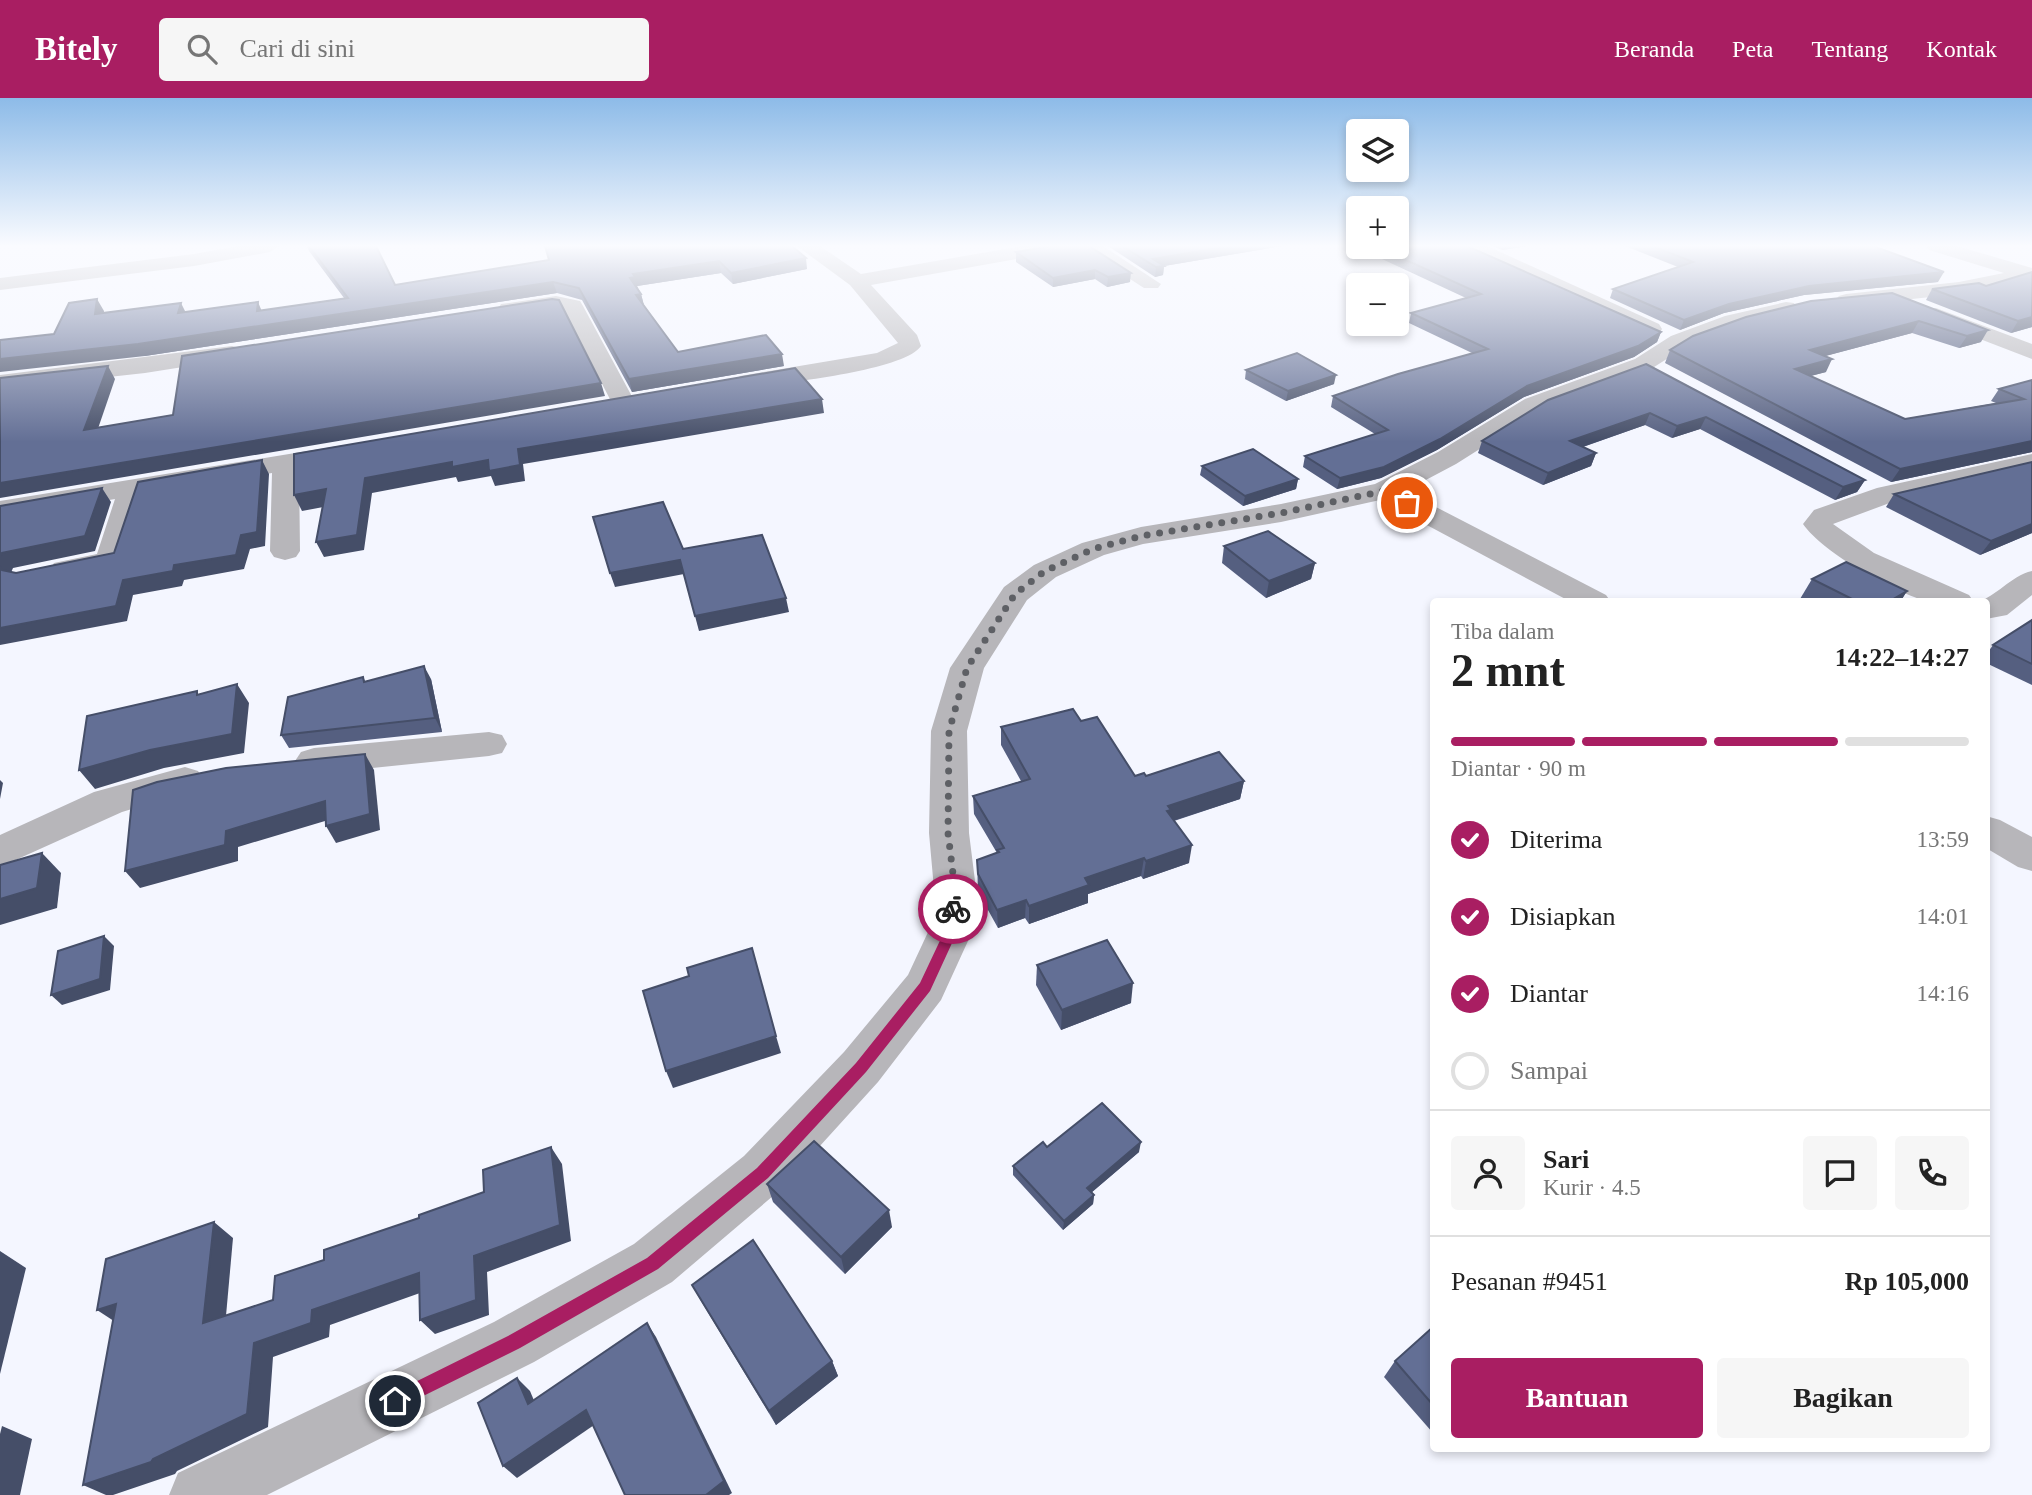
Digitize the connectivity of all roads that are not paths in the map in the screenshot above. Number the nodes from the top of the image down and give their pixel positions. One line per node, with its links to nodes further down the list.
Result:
1 (575, 311): 12 (street)
2 (884, 311): 10 (street)
3 (1581, 311): 8 (street)
4 (1775, 311): 8 (street)
5 (1928, 311): 7 (street)
6 (251, 350): 9 (street)
7 (2032, 352)
8 (1663, 360): 18 (street)
9 (0, 382)
10 (730, 384)
11 (650, 398): 12 (street)
12 (623, 402): 13 (street)
13 (596, 407)
14 (366, 449): 15 (street)
15 (285, 463): 17 (street); 20 (street)
16 (2023, 469): 24 (street)
17 (132, 489): 19 (street); 21 (street)
18 (1384, 491): 23 (street); 32 (street)
19 (0, 510)
20 (285, 551)
21 (38, 574)
22 (2032, 580): 25 (street)
23 (1587, 598)
24 (1949, 598)
25 (1990, 609)
26 (489, 744): 27 (street)
27 (277, 765)
28 (213, 774): 30 (street)
29 (1990, 832): 31 (street)
30 (0, 852)
31 (2032, 856)
32 (200, 1495)

